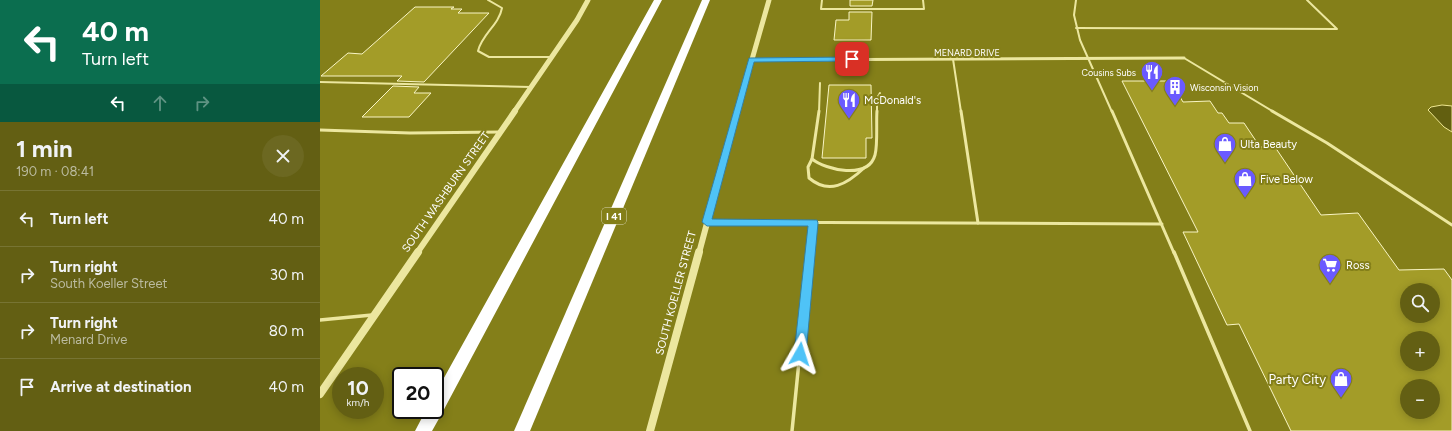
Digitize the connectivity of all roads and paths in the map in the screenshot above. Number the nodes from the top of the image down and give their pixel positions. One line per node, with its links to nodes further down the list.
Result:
1 (488, 0): 11 (lane)
2 (588, 0): 11 (street, SOUTH WASHBURN STREET)
3 (658, 0): 32 (highway)
4 (706, 0): 35 (highway, I 41)
5 (769, 0): 15 (street, SOUTH KOELLER STREET)
6 (822, 0): 7 (lane)
7 (923, 0)
8 (1076, 0): 10 (lane)
9 (1307, 0): 10 (lane)
10 (1076, 28): 14 (lane)
11 (552, 57): 18 (street, SOUTH WASHBURN STREET)
12 (1184, 58): 14 (street, MENARD DRIVE); 28 (lane)
13 (953, 59): 14 (street, MENARD DRIVE); 15 (street, MENARD DRIVE); 26 (lane)
14 (1088, 59): 27 (lane)
15 (751, 60): 24 (street, SOUTH KOELLER STREET)
16 (320, 82): 18 (lane)
17 (820, 83): 22 (lane)
18 (531, 87): 21 (street, SOUTH WASHBURN STREET)
19 (880, 93): 23 (lane)
20 (320, 130): 21 (lane)
21 (501, 132): 29 (street, SOUTH WASHBURN STREET)
22 (812, 159): 23 (lane); 23 (lane)
23 (866, 167)
24 (707, 222): 25 (lane); 36 (street, SOUTH KOELLER STREET)
25 (813, 223): 26 (lane); 37 (lane)
26 (978, 223): 27 (lane)
27 (1162, 224): 38 (lane)
28 (1452, 225)
29 (374, 315): 30 (lane); 31 (street, SOUTH WASHBURN STREET)
30 (320, 320)
31 (320, 394)
32 (444, 394)
33 (430, 419): 34 (highway)
34 (423, 431)
35 (522, 431)
36 (650, 431)
37 (792, 431)
38 (1250, 431)

